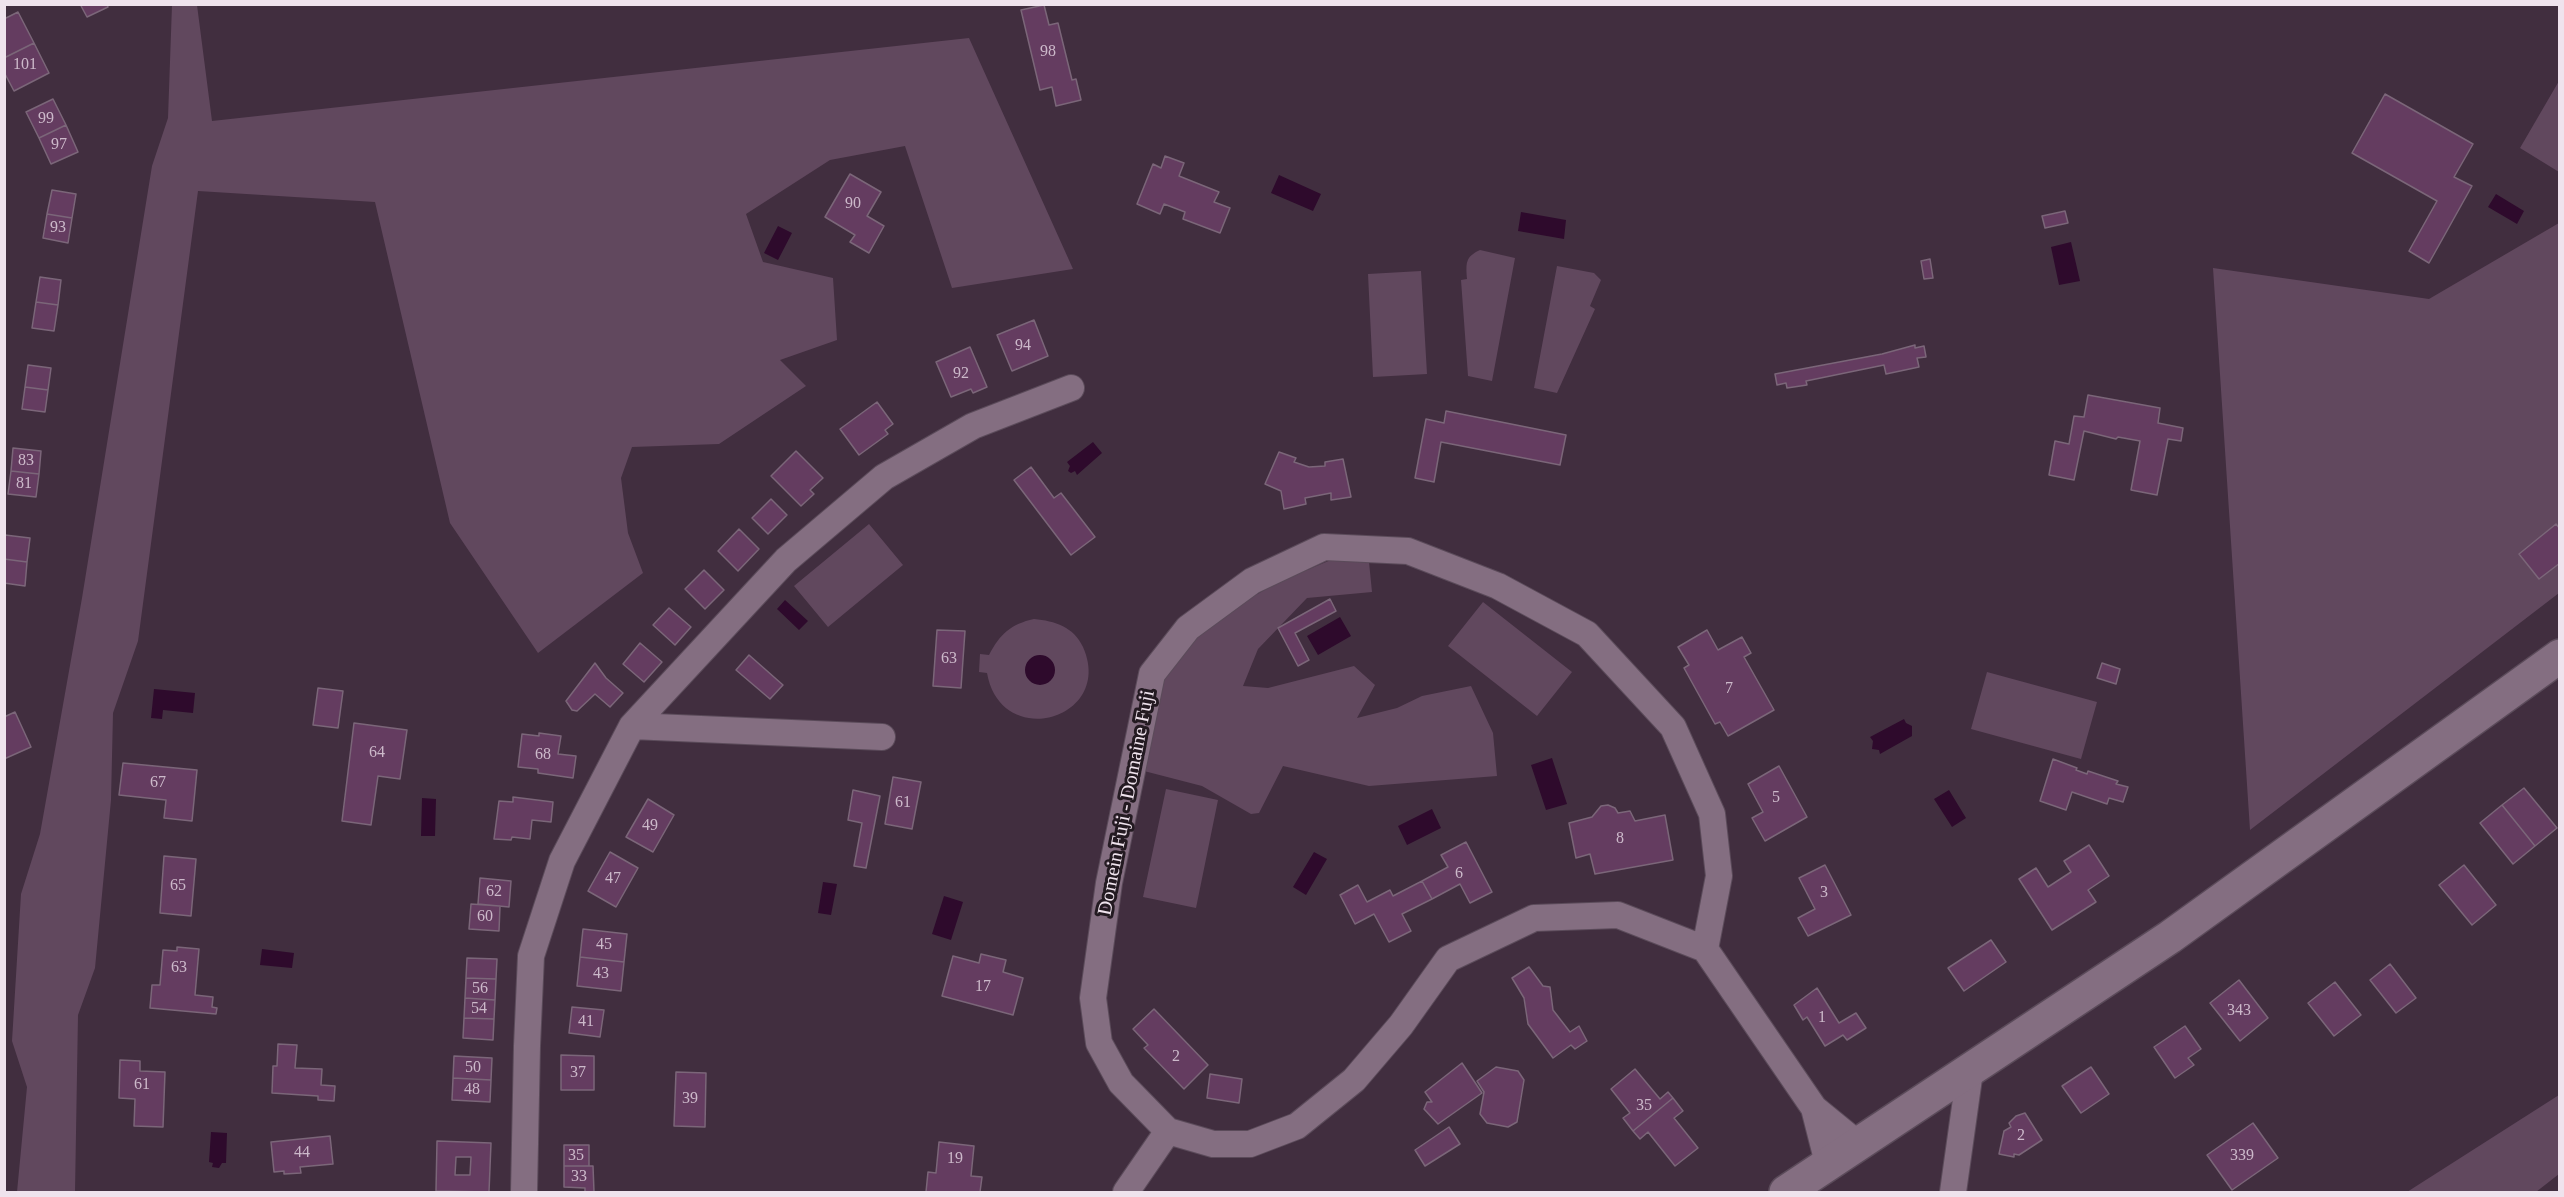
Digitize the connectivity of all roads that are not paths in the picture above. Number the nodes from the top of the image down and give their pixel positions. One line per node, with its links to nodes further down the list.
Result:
1 (1071, 388): 3 (street)
2 (2559, 656): 6 (main road)
3 (632, 726): 4 (street); 11 (street)
4 (882, 737)
5 (1705, 949): 7 (street); 8 (street, Domein Fuji - Domaine Fuji); 8 (street, Domein Fuji - Domaine Fuji)
6 (1970, 1071): 9 (main road); 14 (street)
7 (1814, 1108): 9 (street); 10 (street)
8 (1168, 1131): 12 (street)
9 (1858, 1144): 10 (main road)
10 (1828, 1163): 13 (main road)
11 (524, 1192)
12 (1126, 1192)
13 (1786, 1192)
14 (1953, 1192)

